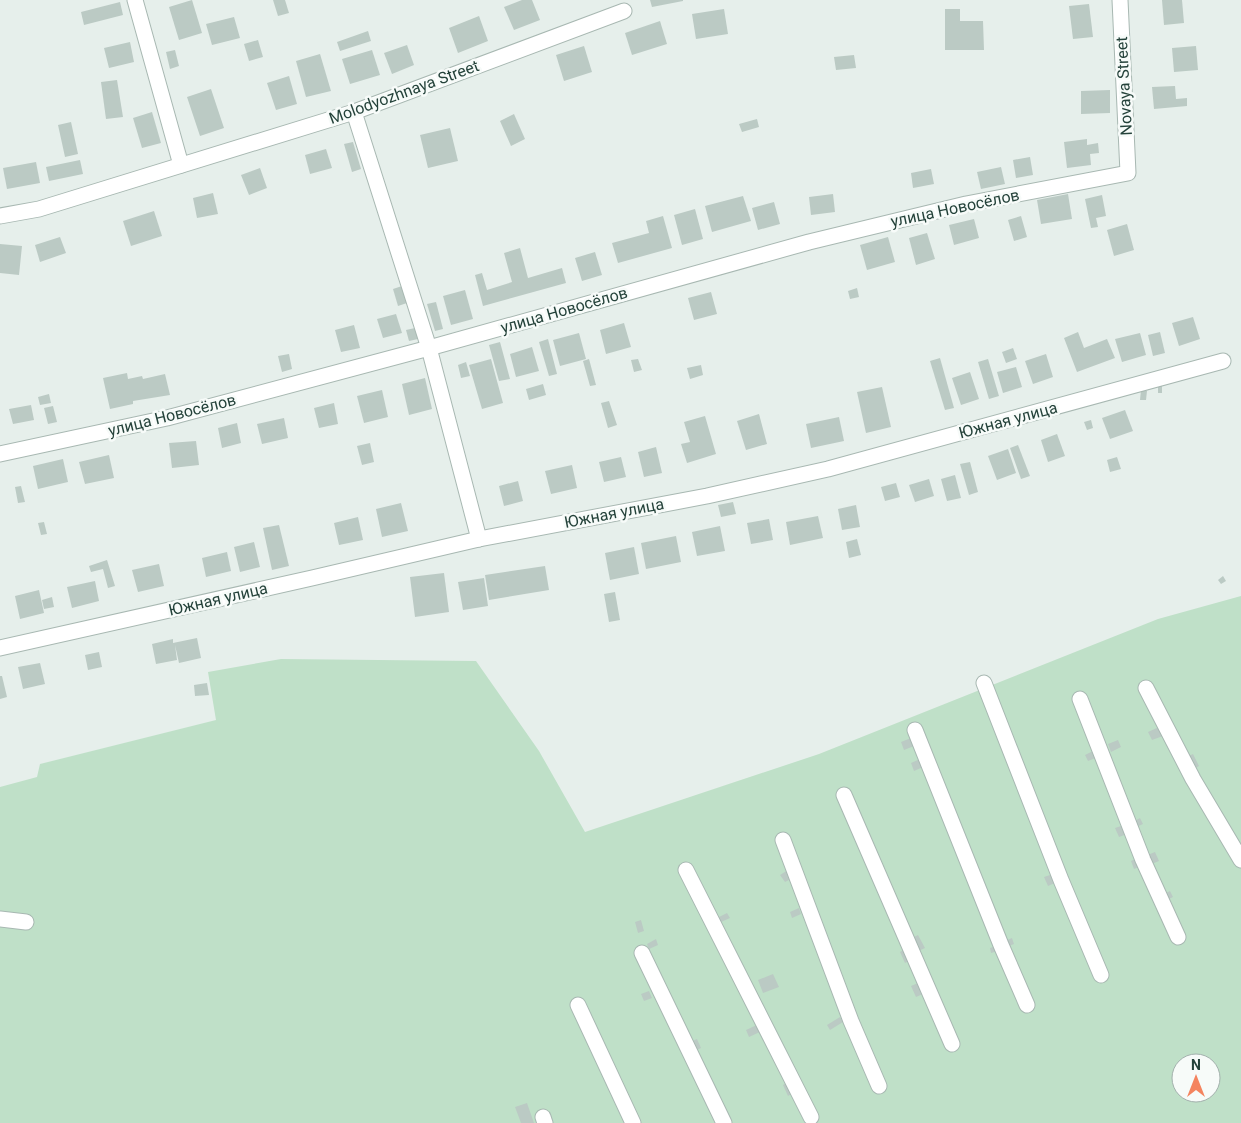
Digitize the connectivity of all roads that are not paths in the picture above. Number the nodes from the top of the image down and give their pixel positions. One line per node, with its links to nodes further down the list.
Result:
1 (135, 0): 5 (street)
2 (1120, 0): 6 (street, Novaya Street)
3 (624, 11): 4 (street, Molodyozhnaya Street)
4 (354, 112): 5 (street, Molodyozhnaya Street); 8 (street)
5 (181, 165): 7 (street, Molodyozhnaya Street)
6 (1128, 173): 8 (street, улица Новосёлов)
7 (0, 216)
8 (429, 348): 10 (street, улица Новосёлов); 11 (street)
9 (1223, 361): 11 (street, Южная улица)
10 (0, 454)
11 (479, 538): 12 (street, Южная улица)
12 (0, 648)
13 (984, 682): 25 (street)
14 (1146, 688): 19 (street)
15 (1080, 699): 23 (street)
16 (915, 730): 27 (street)
17 (844, 795): 28 (street)
18 (784, 840): 29 (street)
19 (1241, 860)
20 (686, 870): 30 (street)
21 (0, 919): 22 (street)
22 (26, 922)
23 (1178, 937)
24 (642, 953): 32 (street)
25 (1101, 975)
26 (578, 1005): 31 (street)
27 (1027, 1005)
28 (952, 1044)
29 (880, 1086)
30 (811, 1117)
31 (633, 1123)
32 (724, 1123)

